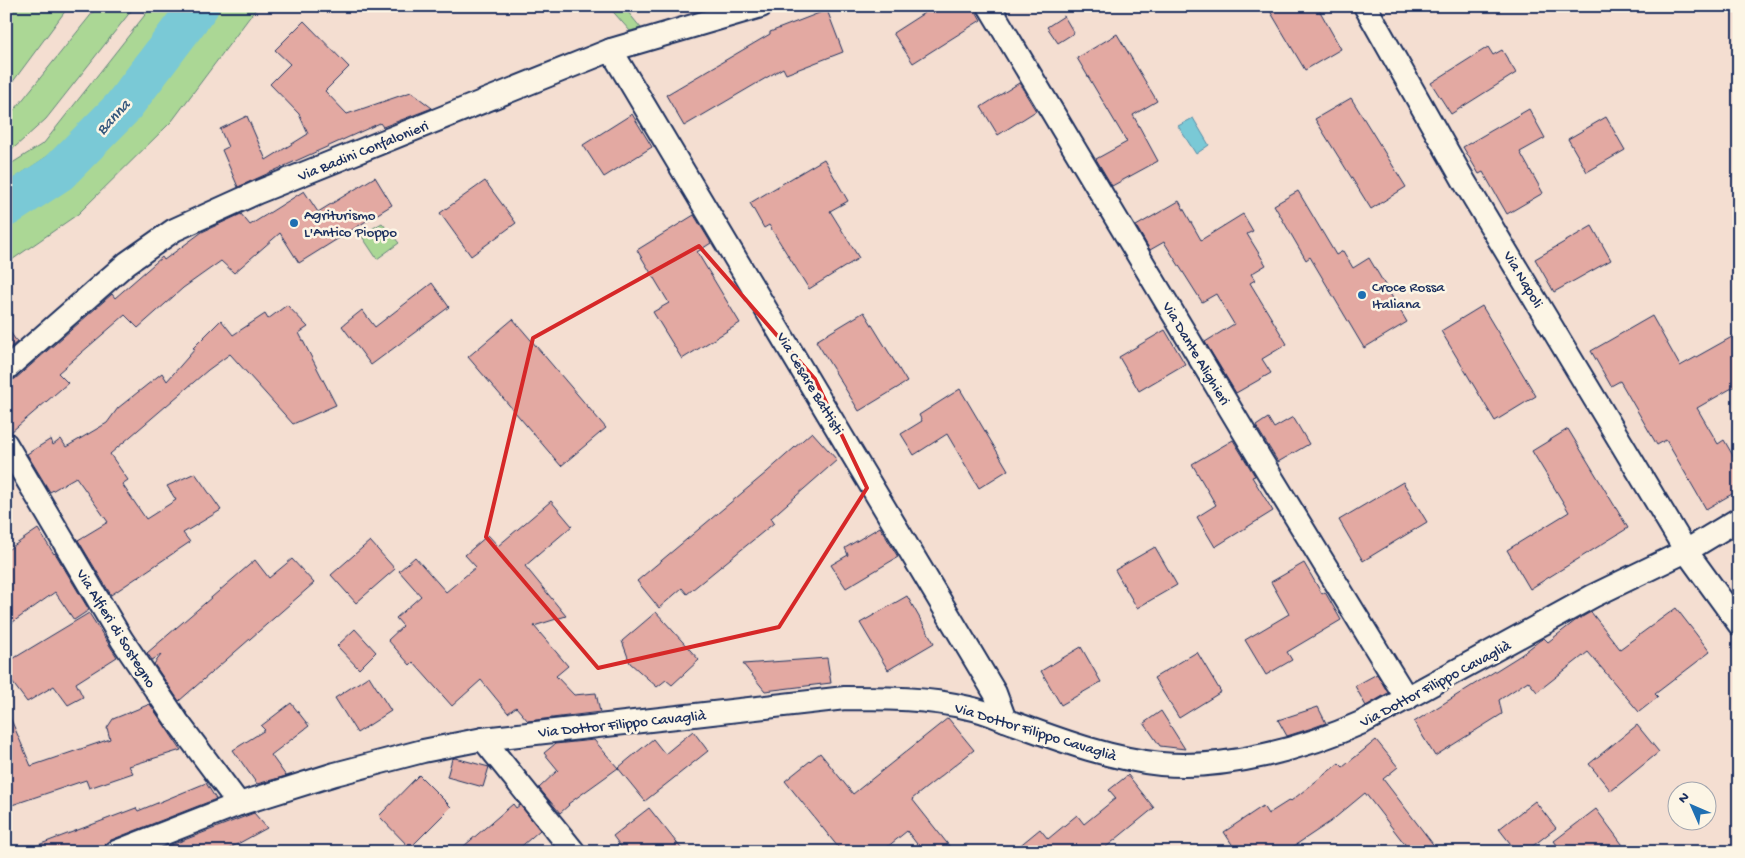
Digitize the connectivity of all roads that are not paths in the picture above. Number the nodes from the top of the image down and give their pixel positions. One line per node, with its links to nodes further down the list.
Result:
1 (761, 6): 4 (street, Via Badini Confalonieri)
2 (989, 6): 10 (street, Via Dante Alighieri)
3 (1365, 6): 8 (street, Via Napoli)
4 (611, 50): 5 (street, Via Badini Confalonieri); 11 (street, Via Cesare Battisti)
5 (6, 369)
6 (6, 444): 13 (street, Via Alfieri di Sostegno)
7 (1739, 519): 8 (street, Via Dottor Filippo Cavaglià)
8 (1686, 551): 9 (street); 10 (street, Via Dottor Filippo Cavaglià)
9 (1739, 624)
10 (1407, 699): 11 (street, Via Dottor Filippo Cavaglià)
11 (1004, 720): 12 (street, Via Dottor Filippo Cavaglià)
12 (483, 739): 13 (street, Via Dottor Filippo Cavaglià); 15 (street)
13 (239, 804): 14 (street, Via Dottor Filippo Cavaglià)
14 (116, 852)
15 (574, 852)

